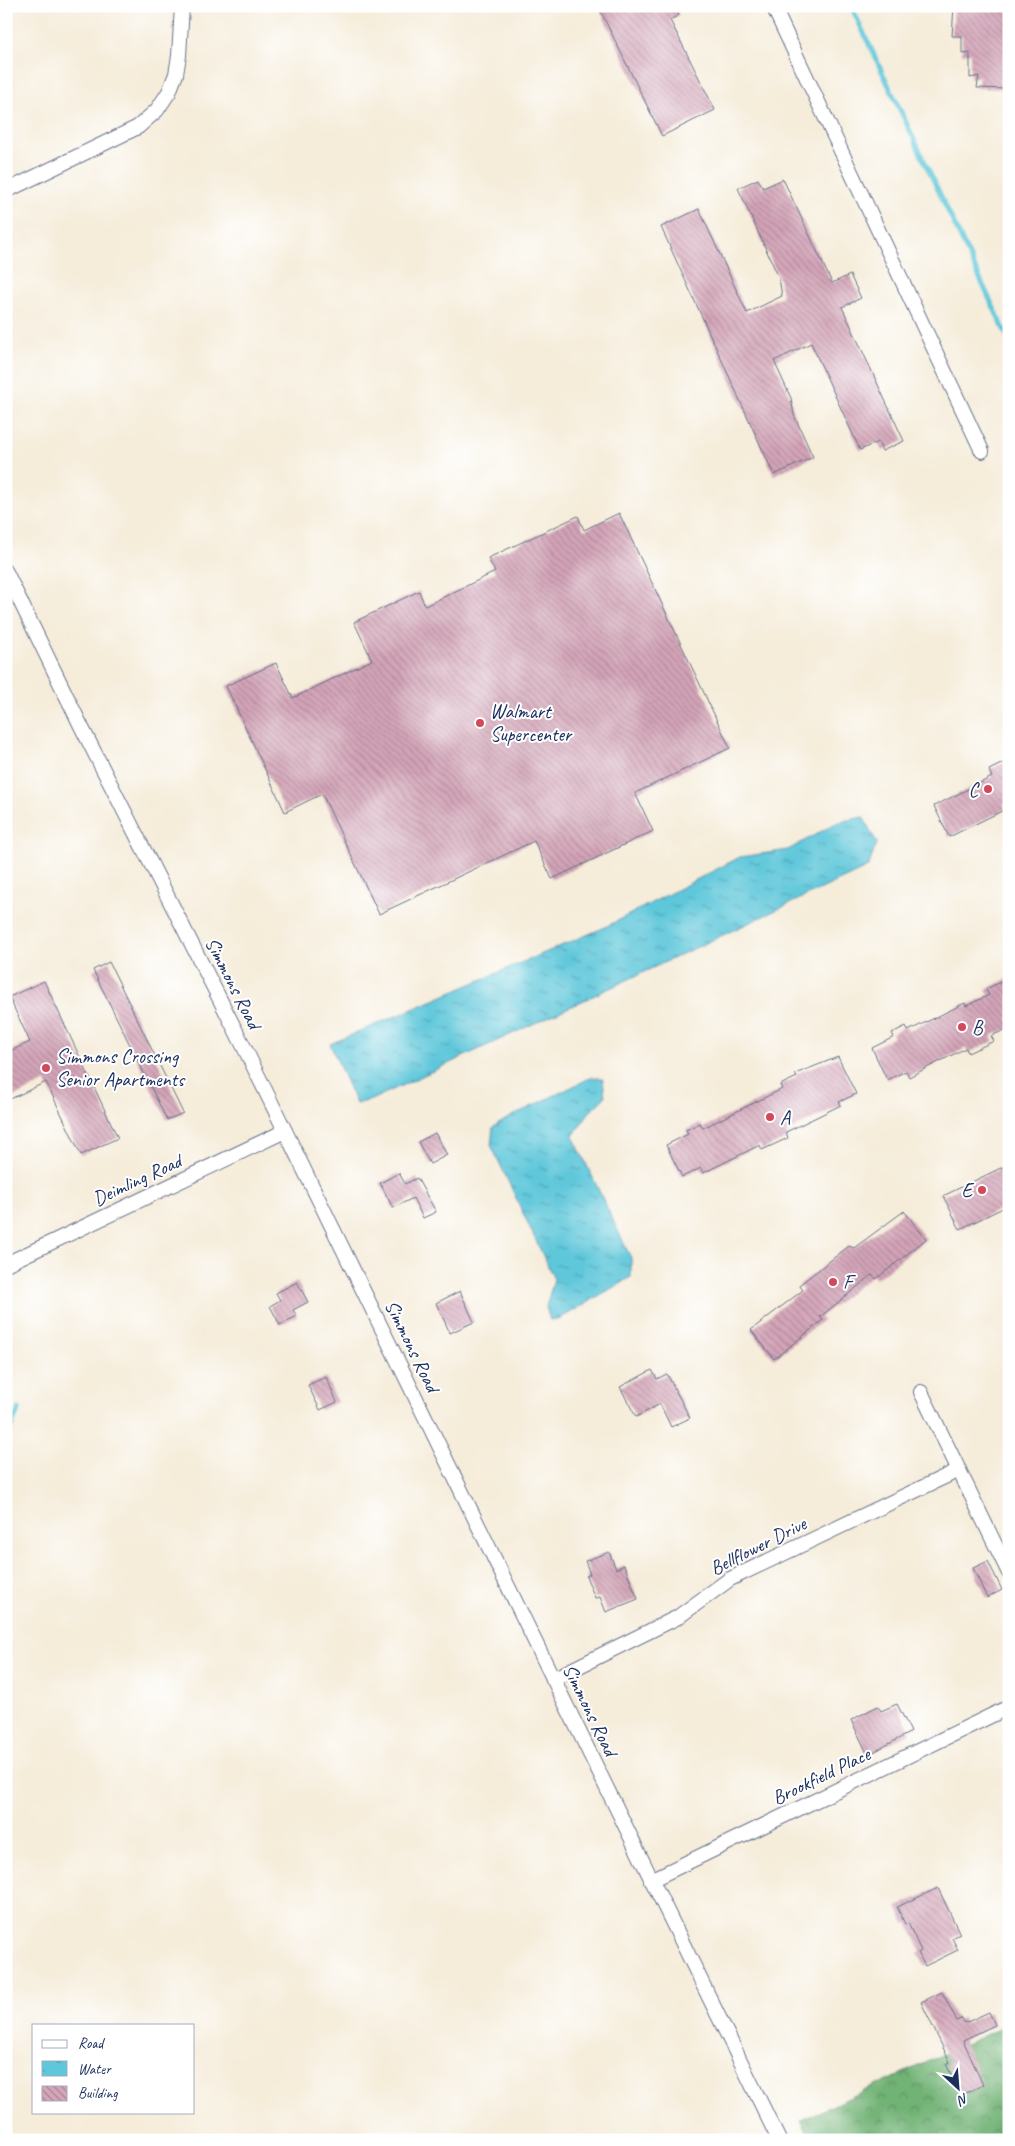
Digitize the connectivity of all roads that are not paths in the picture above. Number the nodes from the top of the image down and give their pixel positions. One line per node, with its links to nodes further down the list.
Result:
1 (182, 6): 3 (street)
2 (774, 6): 4 (street)
3 (6, 191)
4 (982, 451)
5 (6, 572): 6 (street, Simmons Road)
6 (285, 1131): 7 (street, Deimling Road); 11 (street, Simmons Road)
7 (6, 1264)
8 (921, 1392): 9 (street)
9 (959, 1470): 10 (street); 11 (street, Bellflower Drive)
10 (1009, 1573)
11 (553, 1679): 13 (street, Simmons Road)
12 (1009, 1708): 13 (street, Brookfield Place)
13 (651, 1880): 14 (street, Simmons Road)
14 (778, 2140)

